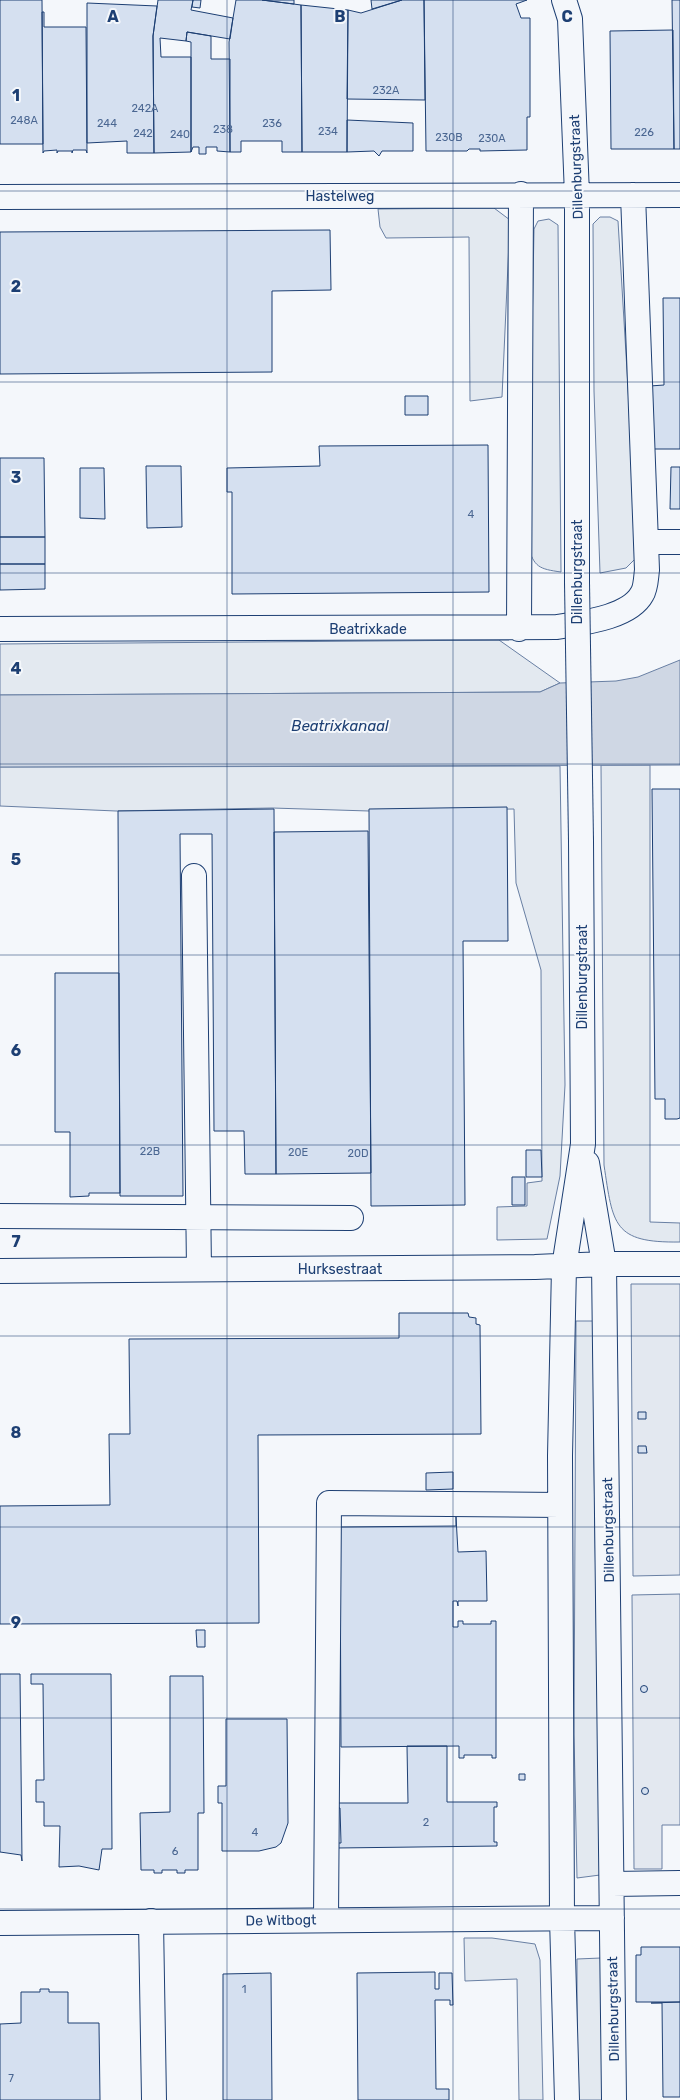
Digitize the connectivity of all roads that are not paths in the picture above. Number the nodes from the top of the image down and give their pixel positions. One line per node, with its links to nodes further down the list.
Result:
1 (564, 0): 3 (street, Dillenburgstraat)
2 (521, 194): 3 (street, Hastelweg); 6 (street, Hastelweg); 9 (street)
3 (577, 195): 4 (street, Hastelweg); 12 (street, Dillenburgstraat, bridge)
4 (633, 195): 5 (street, Hastelweg); 7 (street)
5 (680, 195)
6 (0, 197)
7 (647, 542): 8 (street); 9 (street, Beatrixkade)
8 (680, 542)
9 (519, 628): 10 (street, Beatrixkade)
10 (0, 629)
11 (194, 876): 14 (street)
12 (583, 1144): 16 (street, Dillenburgstraat); 18 (street, Dillenburgstraat)
13 (0, 1216): 14 (street)
14 (197, 1217): 15 (street); 19 (street)
15 (351, 1218)
16 (604, 1264): 17 (street, Hurksestraat); 18 (street, Hurksestraat); 23 (street, Dillenburgstraat)
17 (680, 1264)
18 (564, 1267): 19 (street, Hurksestraat); 21 (street, Dillenburgstraat)
19 (199, 1270): 20 (street, Hurksestraat)
20 (0, 1271)
21 (560, 1505): 24 (street, Dillenburgstraat); 26 (street)
22 (680, 1883): 23 (street)
23 (612, 1884): 25 (street, Dillenburgstraat)
24 (562, 1918): 25 (street); 26 (street, De Witbogt); 30 (street, Dillenburgstraat)
25 (612, 1918): 31 (street, Dillenburgstraat)
26 (326, 1920): 27 (street, De Witbogt)
27 (151, 1921): 28 (street, De Witbogt); 29 (street)
28 (0, 1923)
29 (154, 2100)
30 (566, 2100)
31 (614, 2100)

